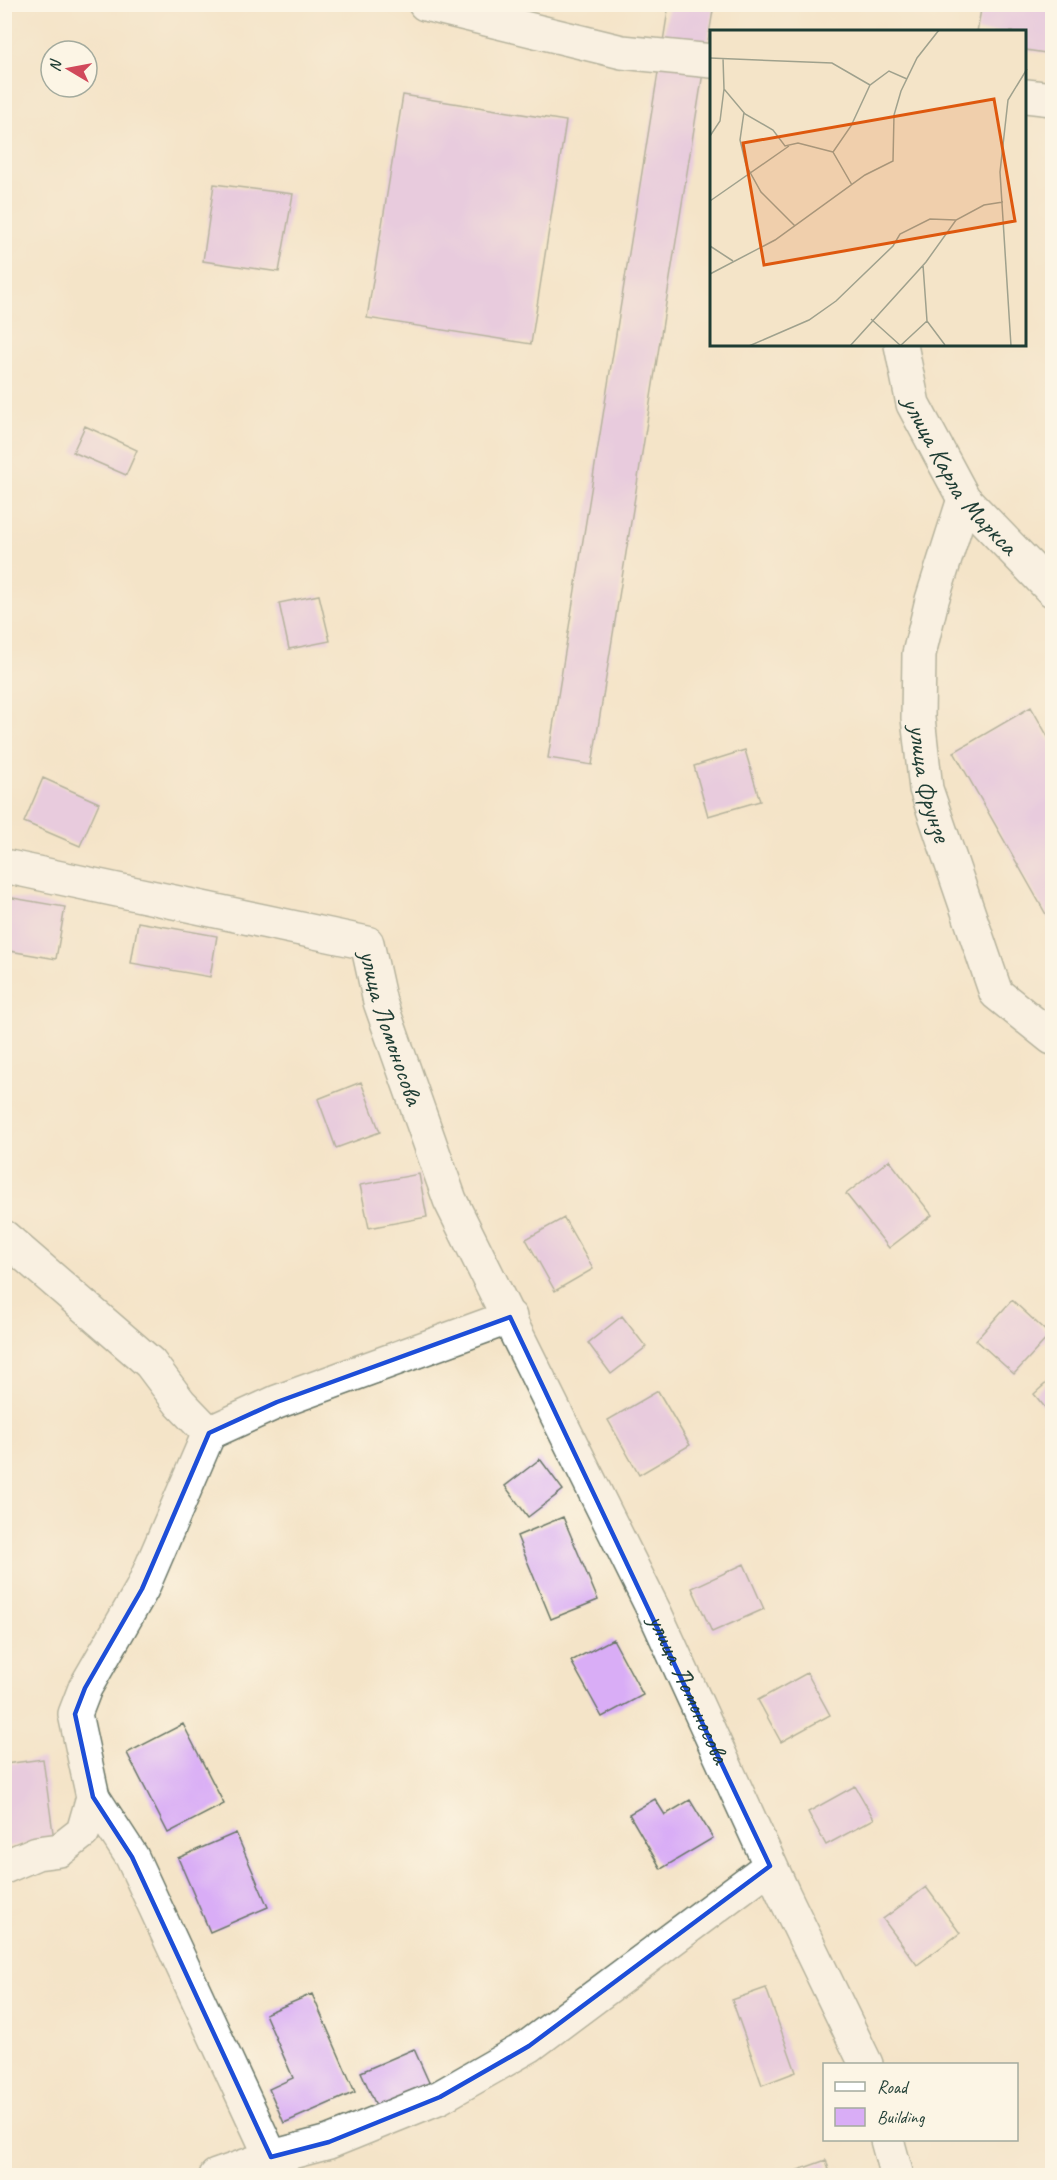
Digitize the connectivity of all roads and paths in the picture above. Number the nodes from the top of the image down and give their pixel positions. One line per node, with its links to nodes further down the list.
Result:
1 (425, 4): 2 (street)
2 (710, 61)
3 (1027, 96): 4 (street)
4 (1053, 99)
5 (901, 346): 6 (street, улица Карла Маркса)
6 (964, 499): 7 (street, улица Карла Маркса); 9 (street, улица Фрунзе)
7 (1053, 590)
8 (4, 866): 11 (street, улица Ломоносова)
9 (1053, 1038)
10 (4, 1237): 12 (street)
11 (510, 1317): 12 (street); 14 (street, улица Ломоносова)
12 (209, 1433): 13 (street)
13 (93, 1797): 15 (street); 18 (street)
14 (770, 1866): 16 (street, улица Ломоносова); 18 (street)
15 (4, 1867)
16 (866, 2063)
17 (888, 2141): 20 (street)
18 (275, 2166): 19 (street)
19 (216, 2175)
20 (897, 2175)

